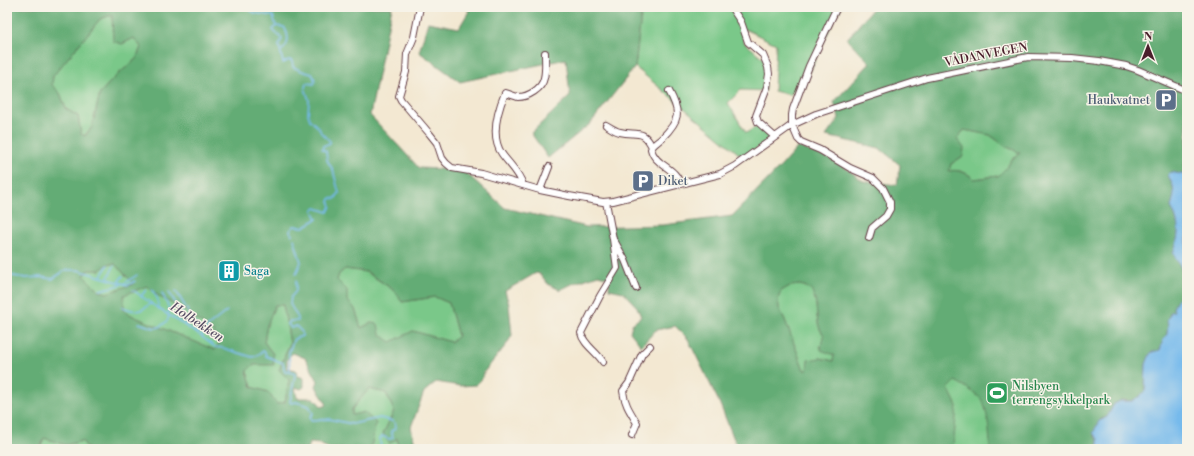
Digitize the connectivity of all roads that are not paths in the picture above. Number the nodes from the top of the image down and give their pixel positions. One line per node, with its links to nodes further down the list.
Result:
1 (420, 7): 13 (street, VÅDANVEGEN)
2 (731, 7): 9 (street)
3 (837, 7): 8 (street)
4 (545, 53): 13 (street)
5 (669, 91): 10 (street)
6 (1187, 91): 8 (street, VÅDANVEGEN)
7 (606, 125): 10 (street)
8 (792, 125): 9 (street, VÅDANVEGEN); 16 (street)
9 (775, 137): 12 (street, VÅDANVEGEN)
10 (652, 147): 12 (street)
11 (549, 167): 14 (street)
12 (680, 184): 15 (street, VÅDANVEGEN)
13 (523, 185): 14 (street, VÅDANVEGEN)
14 (540, 190): 15 (street, VÅDANVEGEN)
15 (606, 202): 17 (street)
16 (869, 238)
17 (613, 239): 18 (street); 20 (street)
18 (636, 288)
19 (650, 346): 21 (street)
20 (602, 362)
21 (632, 435)

